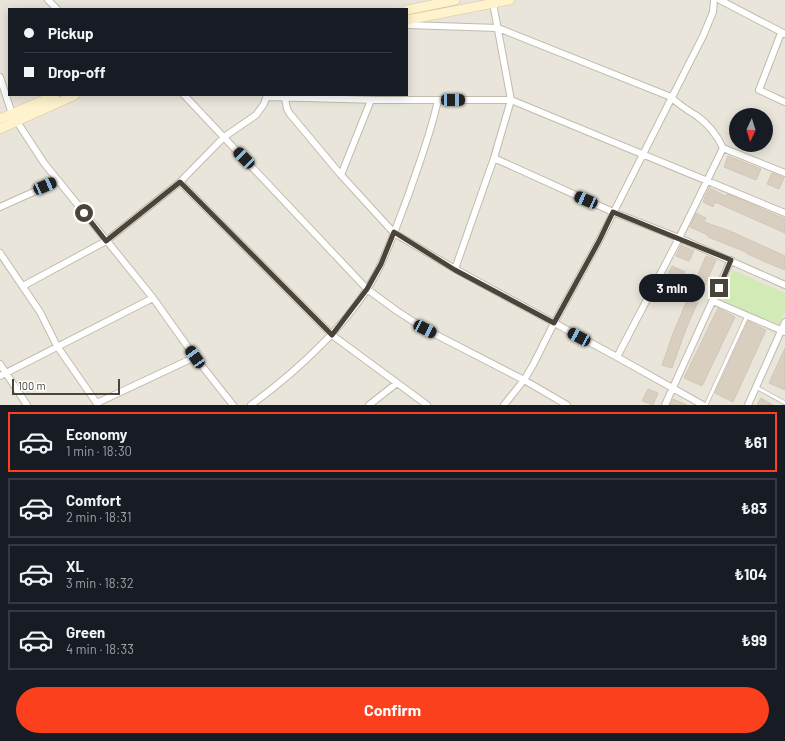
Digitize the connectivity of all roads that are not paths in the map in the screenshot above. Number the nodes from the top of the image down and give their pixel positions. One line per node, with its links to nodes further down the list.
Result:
1 (48, 0): 7 (street)
2 (455, 0): 8 (street)
3 (510, 0): 6 (street)
4 (714, 0): 18 (street)
5 (720, 0): 12 (street)
6 (493, 3): 9 (street); 11 (street)
7 (56, 8)
8 (408, 10)
9 (408, 20)
10 (408, 25): 11 (street)
11 (498, 28): 18 (street); 22 (street)
12 (783, 34): 23 (street)
13 (0, 77): 24 (street)
14 (53, 96): 24 (street)
15 (72, 96): 24 (street)
16 (185, 96): 27 (street)
17 (266, 96): 19 (street); 27 (street)
18 (671, 97): 28 (street); 29 (street)
19 (285, 98): 20 (street); 32 (street)
20 (376, 98): 21 (street); 32 (street)
21 (438, 100): 22 (street); 39 (street)
22 (511, 100): 29 (street); 30 (street)
23 (785, 102)
24 (14, 118): 25 (street); 26 (street); 33 (street)
25 (0, 119)
26 (0, 129)
27 (224, 137): 35 (street); 47 (street)
28 (723, 148): 31 (street); 34 (street)
29 (644, 154): 34 (street); 37 (street)
30 (494, 158): 37 (street); 44 (street)
31 (785, 173)
32 (340, 175): 39 (street)
33 (58, 181): 36 (street); 41 (street)
34 (707, 181): 38 (street); 40 (street)
35 (180, 182): 41 (street); 54 (street)
36 (0, 206)
37 (613, 212): 40 (street); 52 (street)
38 (785, 212)
39 (394, 232): 44 (street); 47 (street)
40 (679, 238): 43 (street); 57 (street)
41 (106, 241): 46 (street); 48 (street)
42 (0, 253): 46 (street)
43 (731, 260): 45 (street); 49 (street)
44 (455, 270): 52 (street)
45 (785, 285)
46 (23, 286): 55 (street)
47 (367, 289): 54 (street); 60 (street)
48 (152, 298): 55 (street); 56 (street)
49 (713, 301): 50 (street); 63 (street)
50 (747, 316): 53 (street); 75 (lane)
51 (785, 322): 53 (street)
52 (554, 323): 57 (street); 60 (street)
53 (783, 331): 62 (street)
54 (332, 335): 61 (street); 68 (street)
55 (57, 346): 59 (street); 65 (street)
56 (195, 357): 65 (street); 67 (street)
57 (617, 357): 63 (street)
58 (0, 364): 59 (street)
59 (3, 374): 66 (street)
60 (524, 380): 71 (street); 72 (street)
61 (397, 383): 69 (street); 70 (street)
62 (756, 387): 64 (lane); 76 (street)
63 (673, 388): 73 (street); 74 (street)
64 (785, 403)
65 (97, 404)
66 (27, 405)
67 (234, 405)
68 (251, 405)
69 (369, 405)
70 (428, 405)
71 (504, 405)
72 (567, 405)
73 (665, 405)
74 (703, 405)
75 (706, 405)
76 (748, 405)

